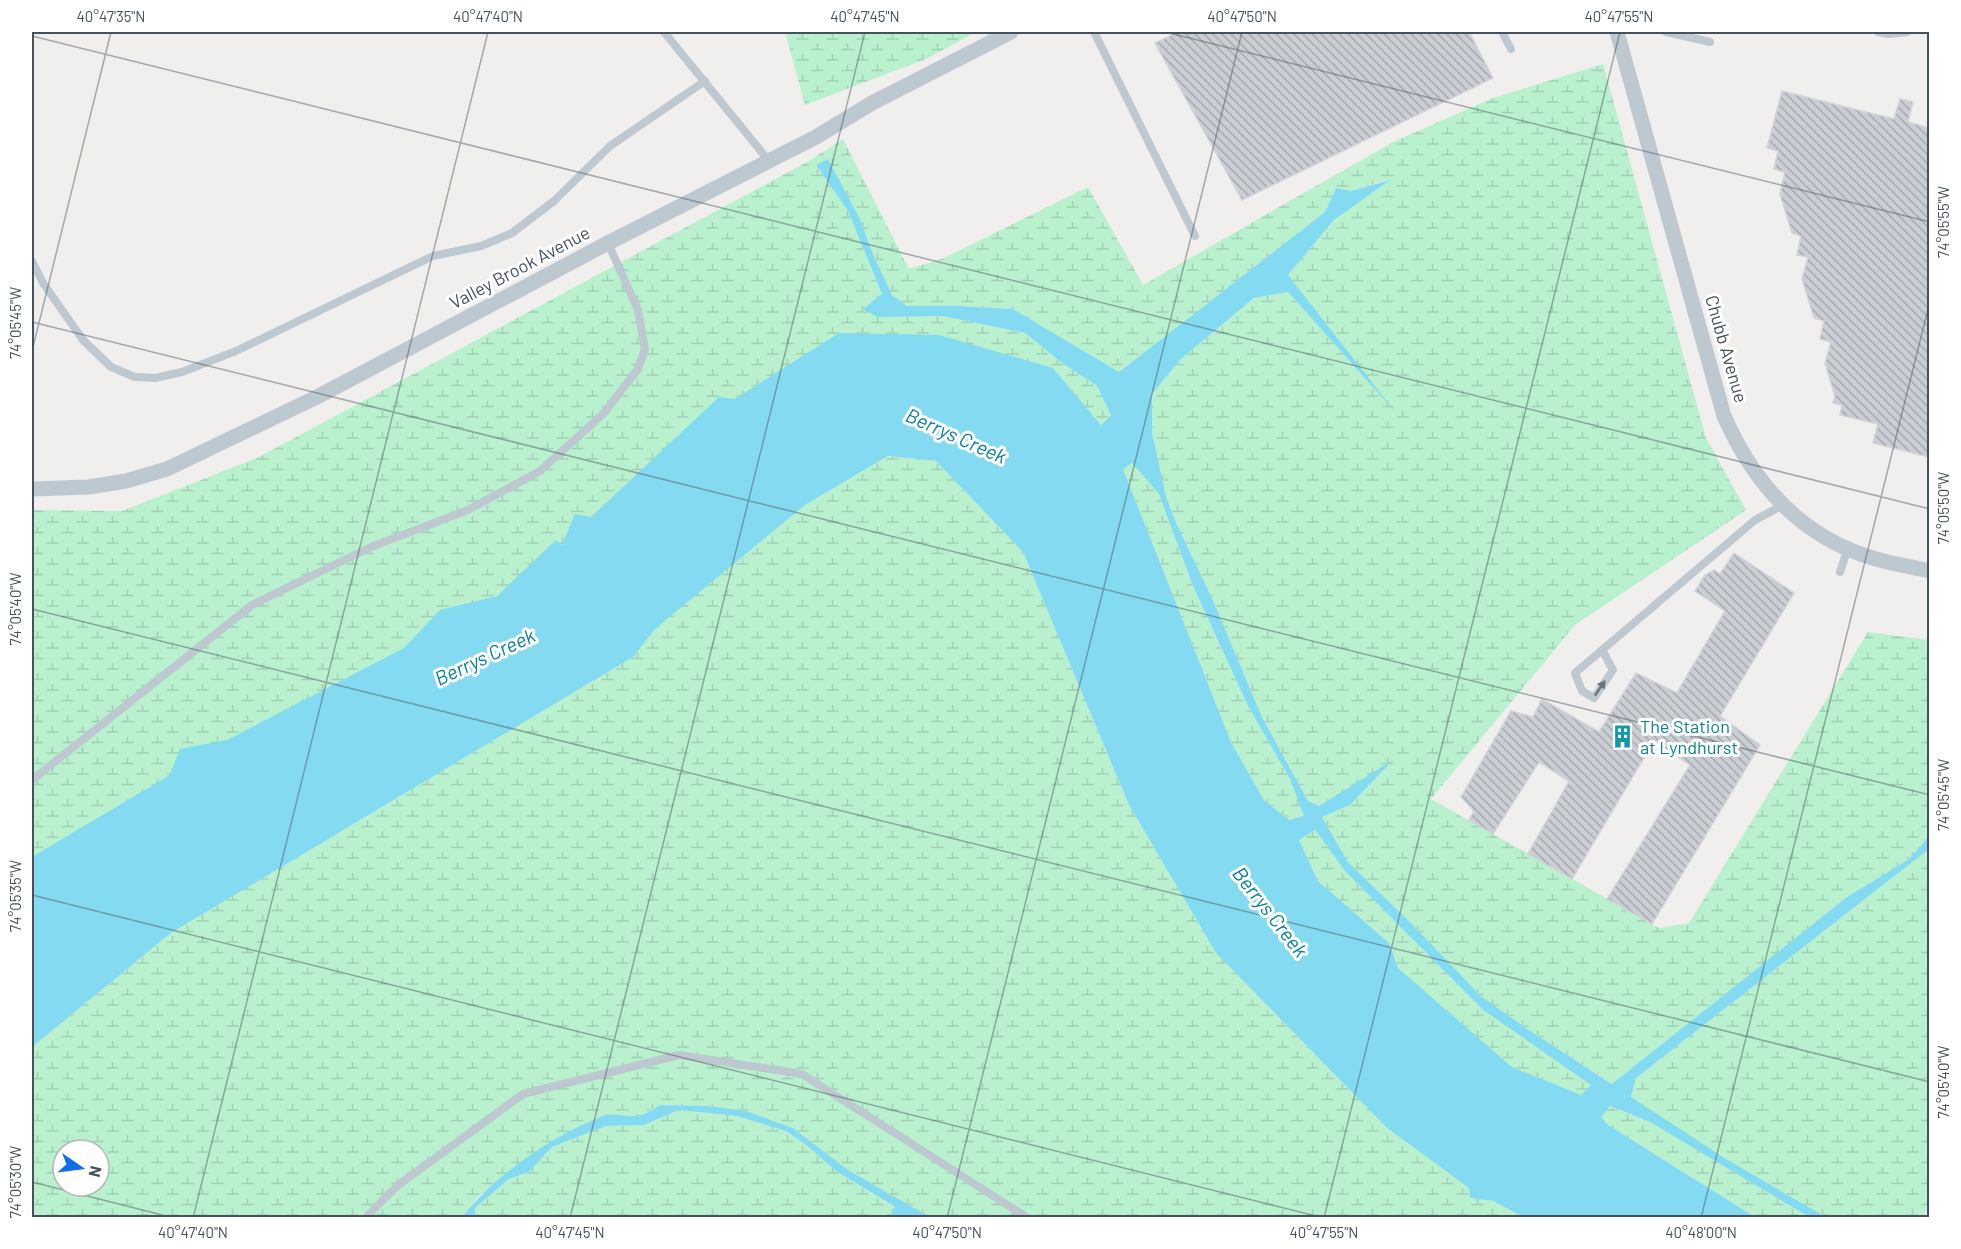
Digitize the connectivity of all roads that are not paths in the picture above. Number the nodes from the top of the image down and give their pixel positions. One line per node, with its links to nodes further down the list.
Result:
1 (664, 32): 11 (lane)
2 (1011, 32): 12 (street, Valley Brook Avenue)
3 (1094, 32): 13 (lane)
4 (1502, 32): 10 (lane)
5 (1617, 32): 17 (street, Chubb Avenue)
6 (1666, 32): 9 (lane)
7 (1878, 32): 8 (lane)
8 (1907, 32)
9 (1710, 42)
10 (1511, 49)
11 (705, 81): 12 (lane); 15 (lane)
12 (770, 161): 14 (street, Valley Brook Avenue)
13 (1195, 236)
14 (608, 243): 16 (street, Valley Brook Avenue); 22 (lane)
15 (32, 261)
16 (32, 489)
17 (1783, 504): 18 (street, Chubb Avenue); 21 (lane)
18 (1848, 548): 19 (street, Chubb Avenue); 20 (lane)
19 (1929, 571)
20 (1840, 572)
21 (1602, 650): 21 (lane, one-way to 21)
22 (32, 780)
23 (365, 1218): 24 (lane)
24 (1028, 1218)

